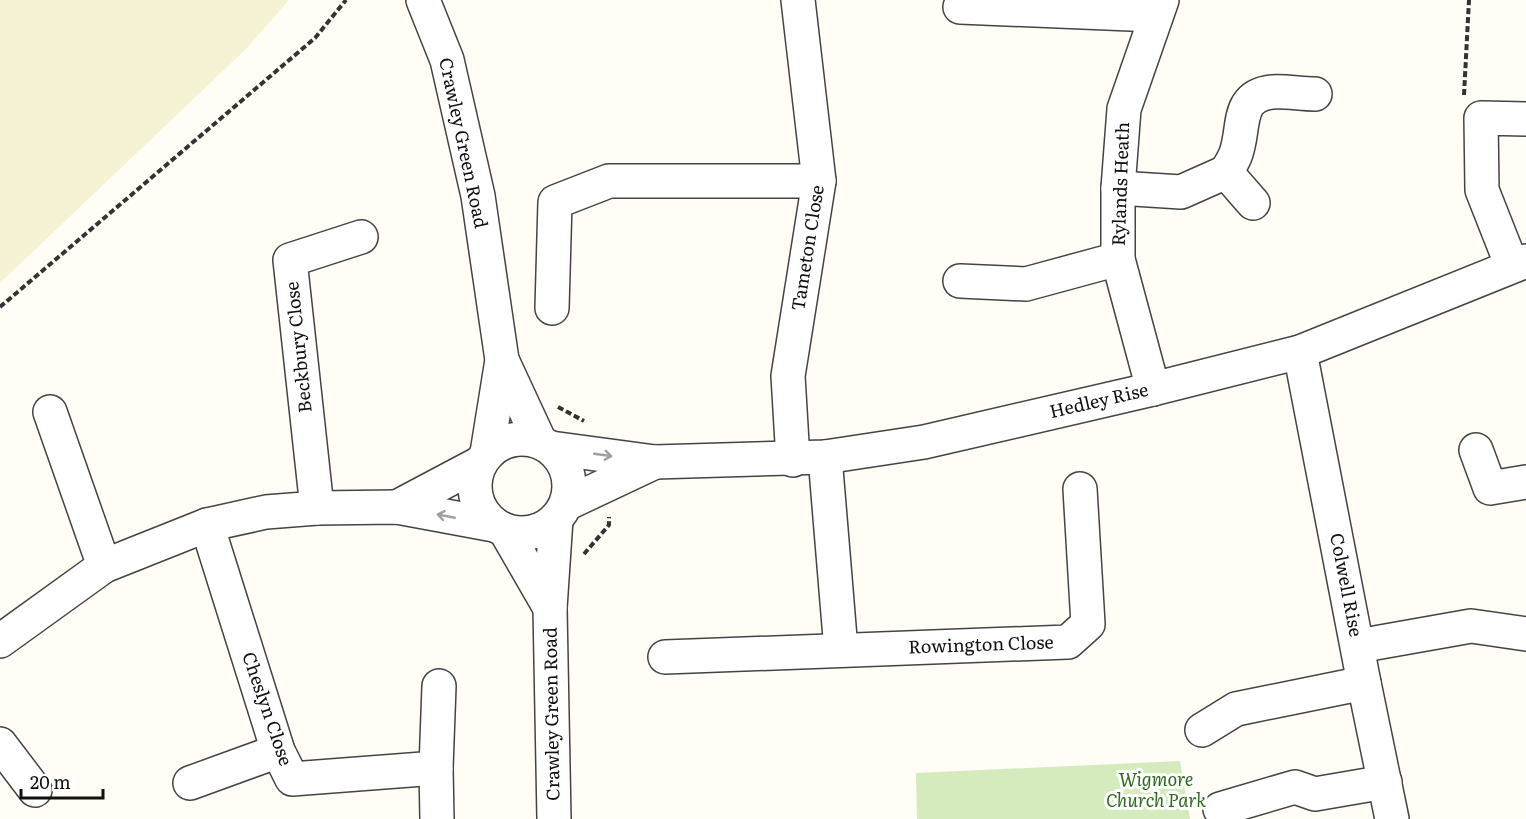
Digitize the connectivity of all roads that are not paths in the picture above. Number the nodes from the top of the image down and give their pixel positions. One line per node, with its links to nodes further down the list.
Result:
1 (423, 0): 17 (street, Crawley Green Road)
2 (798, 0): 8 (street, Tameton Close)
3 (960, 7): 4 (street, Rylands Heath)
4 (1158, 8): 9 (street, Rylands Heath)
5 (1315, 94): 7 (street)
6 (1526, 119): 13 (street)
7 (1226, 172): 9 (street); 10 (street)
8 (819, 181): 15 (street); 24 (street, Tameton Close)
9 (1118, 188): 12 (street, Rylands Heath)
10 (1253, 203)
11 (361, 237): 29 (street, Beckbury Close)
12 (1118, 259): 14 (street); 18 (street, Rylands Heath)
13 (1519, 264): 16 (street, Hedley Rise)
14 (960, 281)
15 (552, 308)
16 (1300, 352): 18 (street, Hedley Rise); 37 (street, Colwell Rise)
17 (502, 360): 20 (street, Crawley Green Road); 23 (street, Crawley Green Road)
18 (1153, 389): 22 (street, Hedley Rise)
19 (50, 412): 33 (street)
20 (546, 445): 23 (street); 25 (street, Hedley Rise, one-way to 25); 30 (street)
21 (1476, 450): 26 (street)
22 (825, 457): 24 (street, Hedley Rise); 38 (street)
23 (484, 458): 28 (street); 32 (street)
24 (793, 460): 25 (street, Hedley Rise)
25 (655, 462): 30 (street, Hedley Rise)
26 (1526, 482)
27 (1080, 489): 38 (street, Rowington Close)
28 (397, 507): 29 (street); 32 (street, one-way to 28)
29 (317, 508): 31 (street)
30 (561, 512): 32 (street); 34 (street, Crawley Green Road)
31 (207, 525): 33 (street); 44 (street, Cheslyn Close)
32 (500, 528): 34 (street, Crawley Green Road)
33 (104, 566): 36 (street)
34 (550, 608): 51 (street, Crawley Green Road)
35 (1526, 634): 37 (street)
36 (0, 641)
37 (1358, 646): 40 (street, Colwell Rise)
38 (841, 650): 39 (street, Rowington Close)
39 (665, 657)
40 (1364, 683): 42 (street); 46 (street, Colwell Rise)
41 (440, 686): 45 (street)
42 (1202, 730)
43 (0, 744): 48 (street)
44 (278, 751): 45 (street, Cheslyn Close); 47 (street)
45 (436, 768): 50 (street)
46 (1385, 782): 49 (street); 52 (street, Colwell Rise)
47 (189, 783)
48 (35, 790)
49 (1220, 809)
50 (437, 819)
51 (554, 819)
52 (1392, 819)

